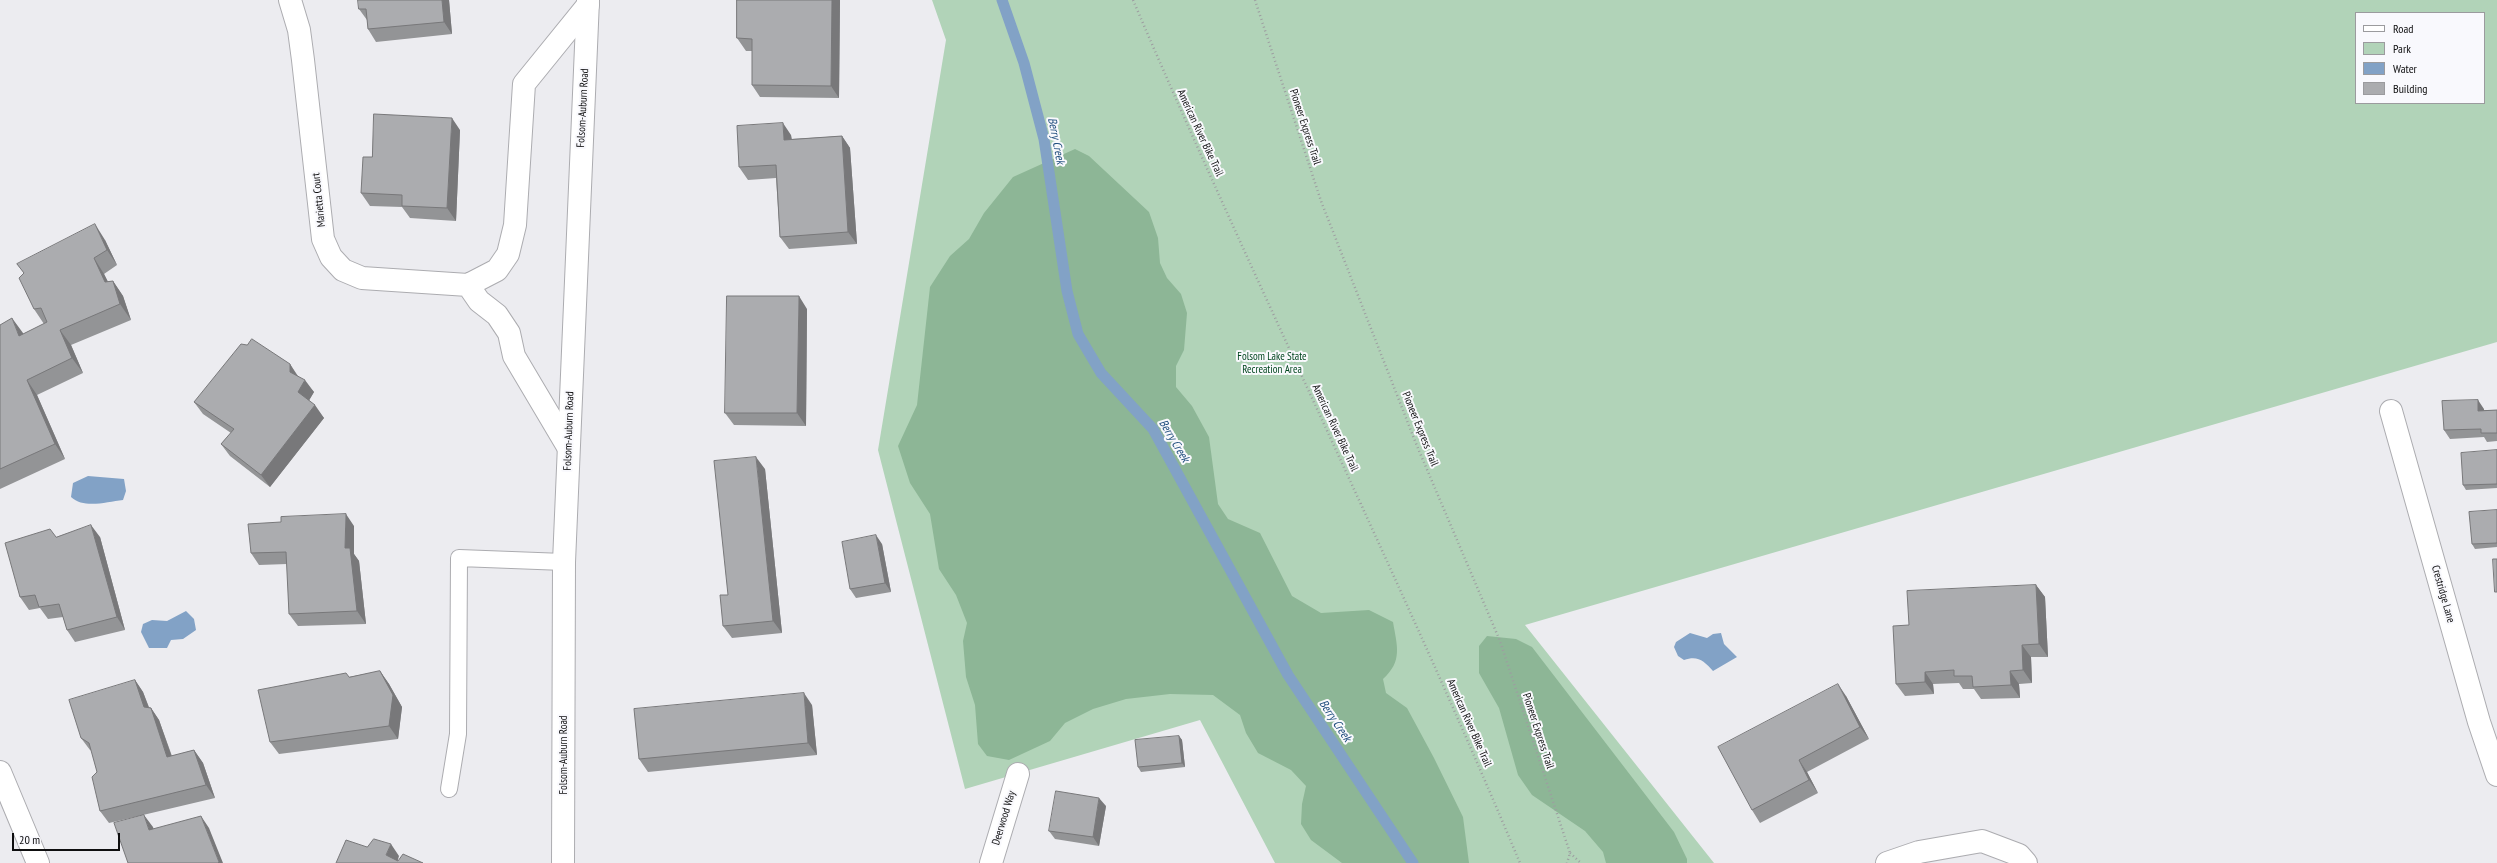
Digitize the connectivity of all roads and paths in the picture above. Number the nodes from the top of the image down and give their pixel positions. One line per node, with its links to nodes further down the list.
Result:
1 (290, 0): 5 (street, Marietta Court)
2 (1133, 0): 17 (path, American River Bike Trail)
3 (1255, 0): 13 (path, Pioneer Express Trail)
4 (588, 3): 5 (street); 7 (street, Folsom-Auburn Road)
5 (468, 285): 7 (street)
6 (2391, 411): 11 (street, Crestridge Lane)
7 (568, 447): 8 (street, Folsom-Auburn Road)
8 (564, 562): 12 (lane); 15 (street, Folsom-Auburn Road)
9 (0, 772): 14 (street)
10 (1018, 774): 16 (street, Deerwood Way)
11 (2497, 775)
12 (449, 789)
13 (1570, 853): 18 (path); 19 (path)
14 (38, 863)
15 (563, 863)
16 (991, 863)
17 (1520, 863)
18 (1567, 863)
19 (1581, 863)
20 (1887, 863): 21 (street)
21 (2026, 863)

